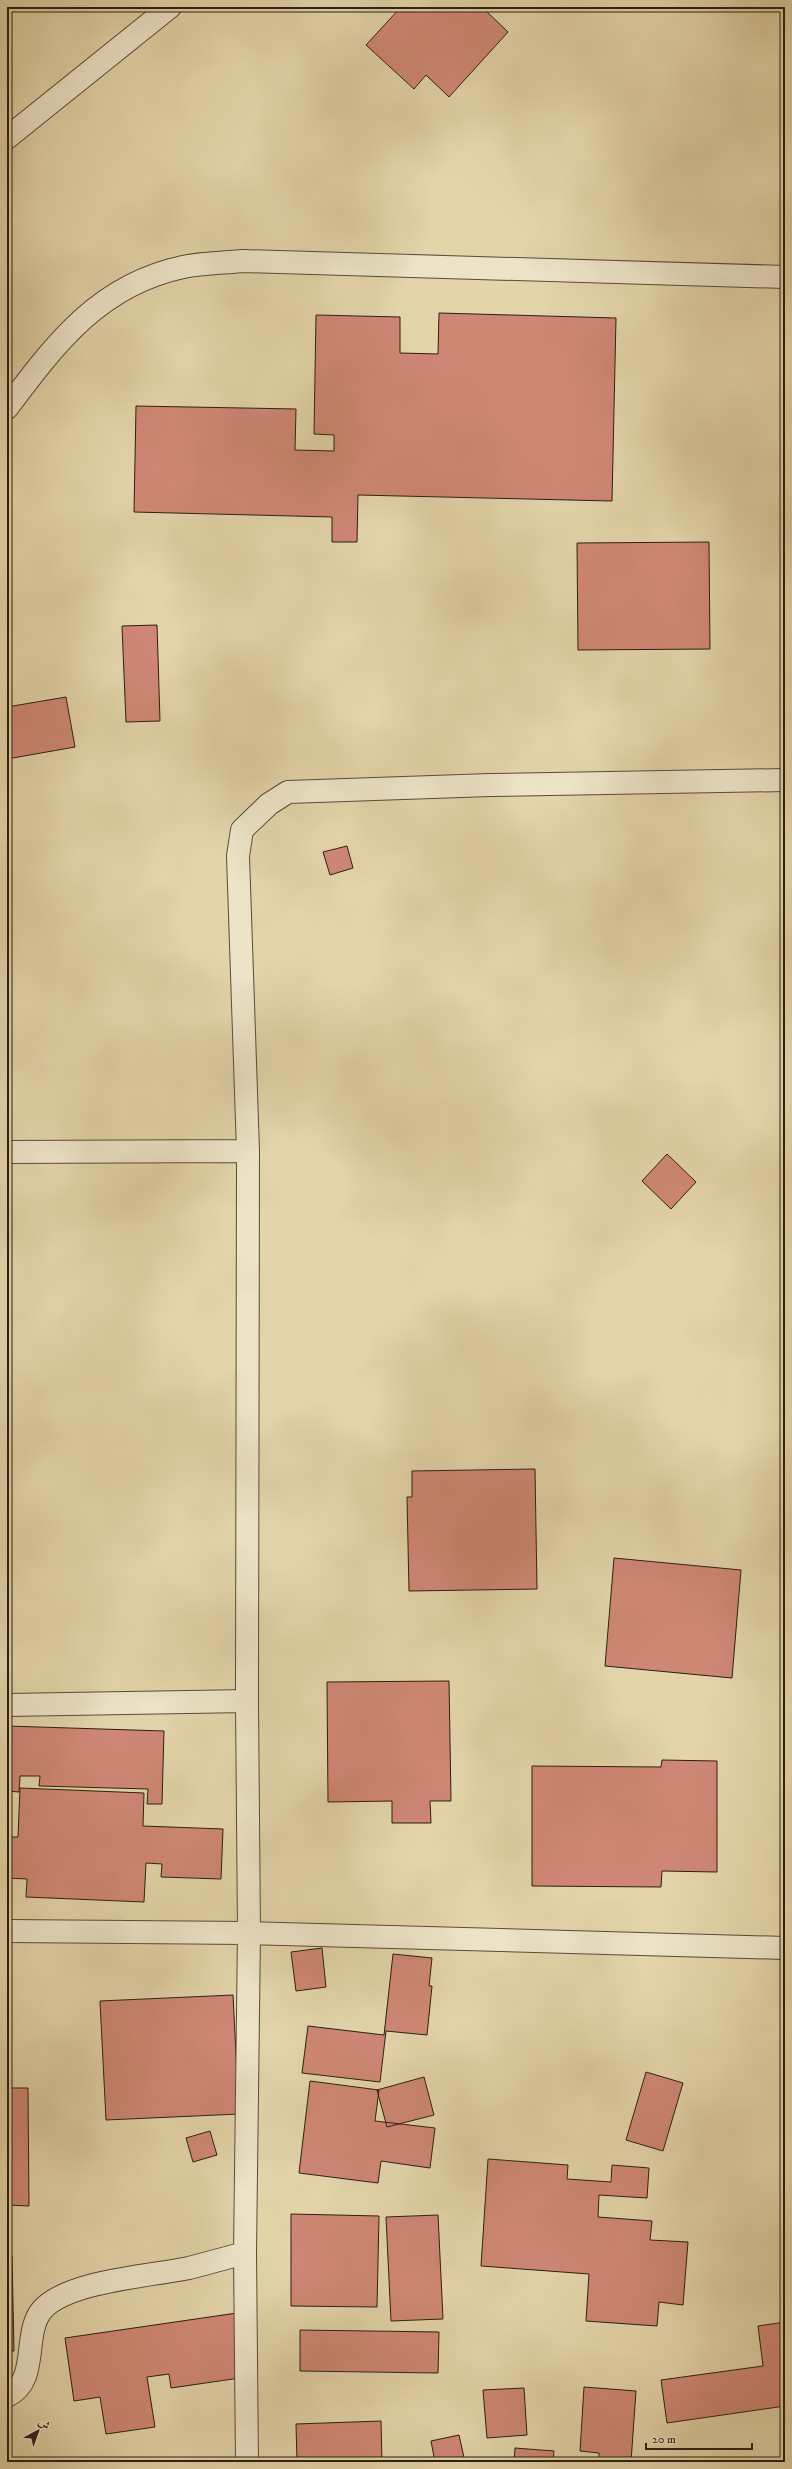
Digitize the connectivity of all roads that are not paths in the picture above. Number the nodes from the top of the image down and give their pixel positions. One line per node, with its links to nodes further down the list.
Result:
1 (170, 7): 2 (street)
2 (7, 138)
3 (785, 277): 4 (street)
4 (7, 408)
5 (785, 780): 7 (street)
6 (7, 1152): 7 (street)
7 (248, 1152): 8 (street)
8 (247, 1701): 9 (street); 11 (street)
9 (7, 1705)
10 (7, 1931): 11 (street)
11 (249, 1933): 12 (street); 13 (street)
12 (785, 1948)
13 (245, 2253): 14 (street); 15 (street)
14 (7, 2396)
15 (247, 2462)

